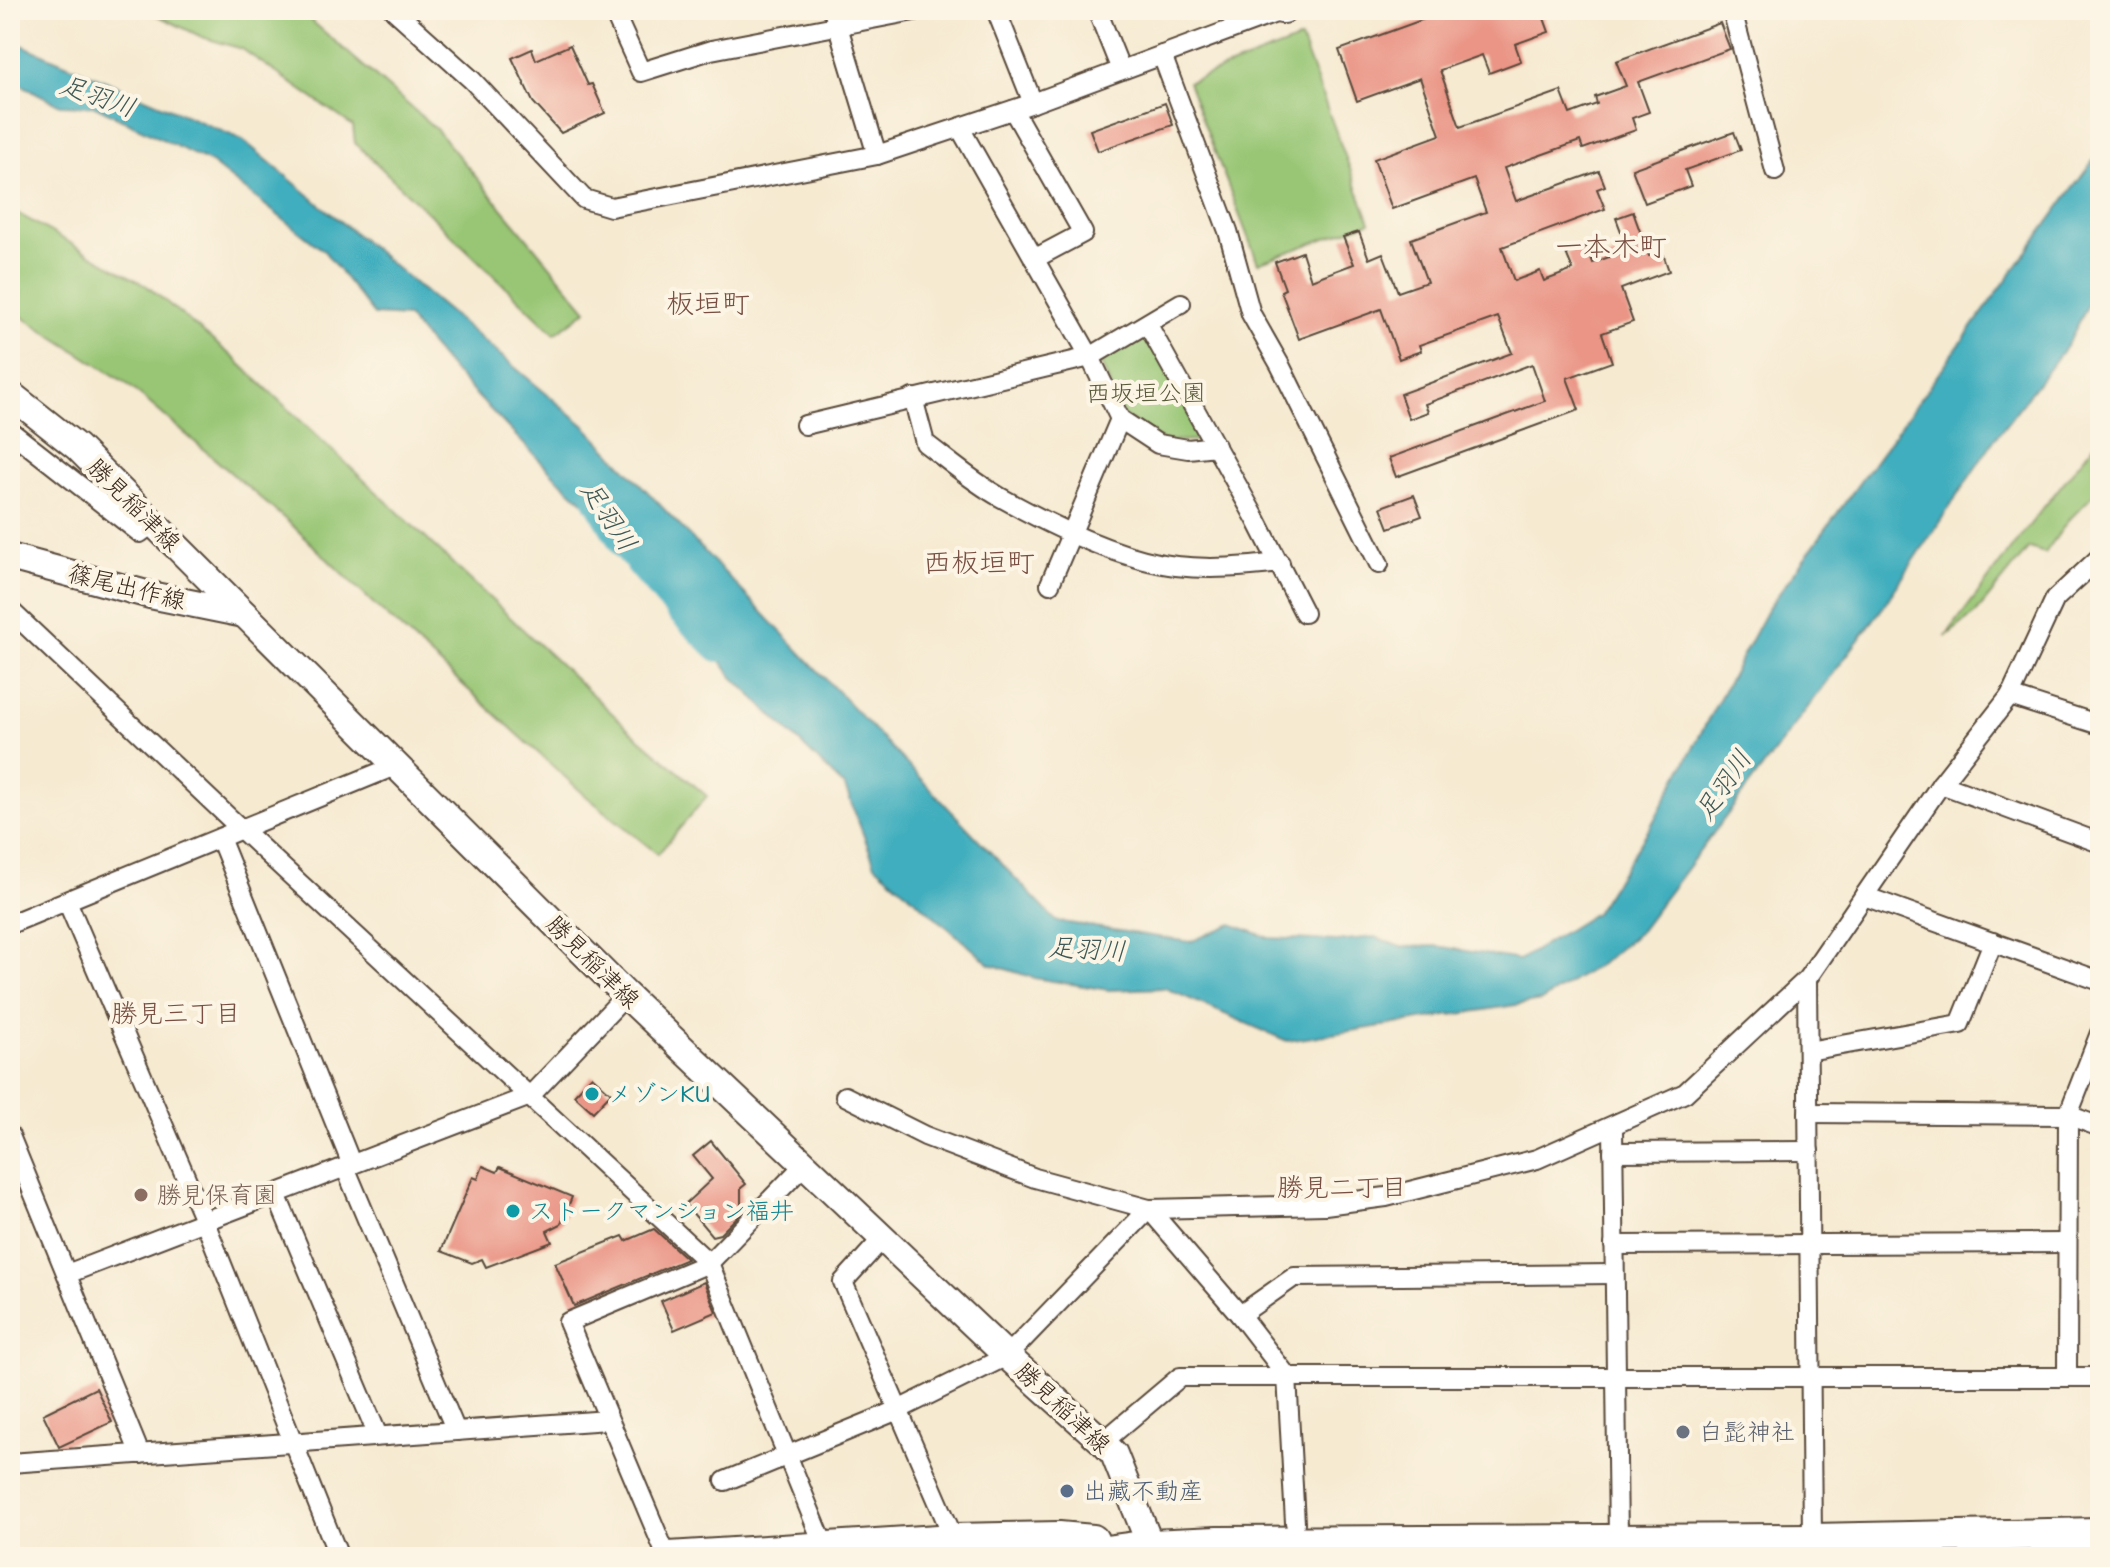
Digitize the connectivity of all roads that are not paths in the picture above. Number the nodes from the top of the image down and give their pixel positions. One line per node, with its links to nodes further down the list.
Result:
1 (394, 10): 14 (street)
2 (613, 10): 8 (street)
3 (919, 10): 8 (street)
4 (996, 10): 11 (street)
5 (1097, 10): 10 (street)
6 (1282, 10): 9 (street)
7 (1732, 10): 15 (street)
8 (836, 17): 14 (street)
9 (1162, 55): 10 (street); 31 (street)
10 (1121, 70): 11 (street)
11 (1033, 103): 12 (street)
12 (1013, 110): 13 (street); 16 (street)
13 (960, 128): 14 (street); 16 (street)
14 (877, 155)
15 (1775, 171)
16 (1034, 259): 19 (street)
17 (1181, 303): 18 (street)
18 (1148, 325): 19 (street); 25 (street)
19 (1090, 357): 21 (street); 22 (street)
20 (10, 394): 26 (main road, 勝見稲津線)
21 (913, 398): 23 (street); 27 (street)
22 (1120, 419): 25 (street); 27 (street)
23 (805, 425)
24 (10, 431): 26 (street)
25 (1216, 446): 30 (street)
26 (153, 523): 35 (main road, 勝見稲津線)
27 (1070, 531): 30 (street); 32 (street)
28 (10, 557): 35 (main road, 篠尾出作線)
29 (2100, 557): 36 (street)
30 (1280, 563): 34 (street)
31 (1379, 564)
32 (1050, 584)
33 (10, 610): 40 (street)
34 (1304, 613)
35 (244, 614): 38 (main road, 勝見稲津線)
36 (2010, 696): 37 (street); 39 (street)
37 (2100, 725)
38 (395, 766): 40 (street); 49 (main road, 勝見稲津線)
39 (1941, 784): 42 (street); 43 (street)
40 (241, 829): 41 (street); 52 (street)
41 (220, 838): 44 (street); 62 (street)
42 (2100, 843)
43 (1864, 896): 46 (street); 47 (street)
44 (67, 901): 45 (street); 65 (street)
45 (10, 924)
46 (1993, 942): 48 (street); 51 (street)
47 (1807, 979): 51 (street); 56 (street)
48 (2100, 981)
49 (626, 995): 52 (street); 61 (main road, 勝見稲津線)
50 (2100, 1033): 55 (street)
51 (1808, 1051): 54 (street)
52 (530, 1096): 62 (street); 70 (street)
53 (845, 1096): 64 (street)
54 (1808, 1113): 55 (street); 59 (street)
55 (2068, 1115): 57 (street); 67 (street)
56 (1613, 1127): 60 (street); 64 (street)
57 (2100, 1127)
58 (10, 1136): 71 (street)
59 (1809, 1151): 60 (street); 68 (street)
60 (1613, 1152): 69 (street)
61 (805, 1164): 66 (main road, 勝見稲津線); 70 (street)
62 (348, 1166): 63 (street); 82 (street)
63 (276, 1194): 65 (street); 83 (street)
64 (1149, 1209): 73 (street); 74 (street)
65 (205, 1222): 71 (street); 84 (street)
66 (882, 1239): 74 (main road, 勝見稲津線); 80 (street)
67 (2067, 1243): 68 (street); 78 (street)
68 (1810, 1244): 69 (street); 77 (street)
69 (1614, 1245): 72 (street)
70 (709, 1263): 81 (street); 87 (street)
71 (67, 1274): 86 (street)
72 (1614, 1274): 73 (street); 76 (street)
73 (1240, 1315): 75 (street)
74 (1007, 1356): 80 (street); 85 (main road, 勝見稲津線)
75 (1287, 1376): 76 (street); 85 (street); 90 (street)
76 (1616, 1377): 77 (street); 94 (street)
77 (1811, 1377): 78 (street); 93 (street)
78 (2067, 1377): 79 (street)
79 (2100, 1377)
80 (898, 1410): 87 (street); 92 (street)
81 (608, 1420): 82 (street); 100 (street)
82 (456, 1431): 83 (street)
83 (378, 1436): 84 (street)
84 (295, 1442): 86 (street); 99 (street)
85 (1103, 1442): 98 (main road, 勝見稲津線)
86 (140, 1454): 88 (street)
87 (788, 1456): 89 (street); 96 (street)
88 (10, 1463)
89 (725, 1481)
90 (1295, 1523)
91 (2100, 1533): 95 (main road)
92 (954, 1539): 96 (main road); 98 (main road)
93 (1812, 1539): 94 (main road); 95 (main road)
94 (1618, 1540): 97 (main road)
95 (1975, 1546)
96 (825, 1548): 100 (main road)
97 (1244, 1550): 98 (main road)
98 (1152, 1551): 101 (main road)
99 (339, 1557)
100 (668, 1557)
101 (1061, 1557)

